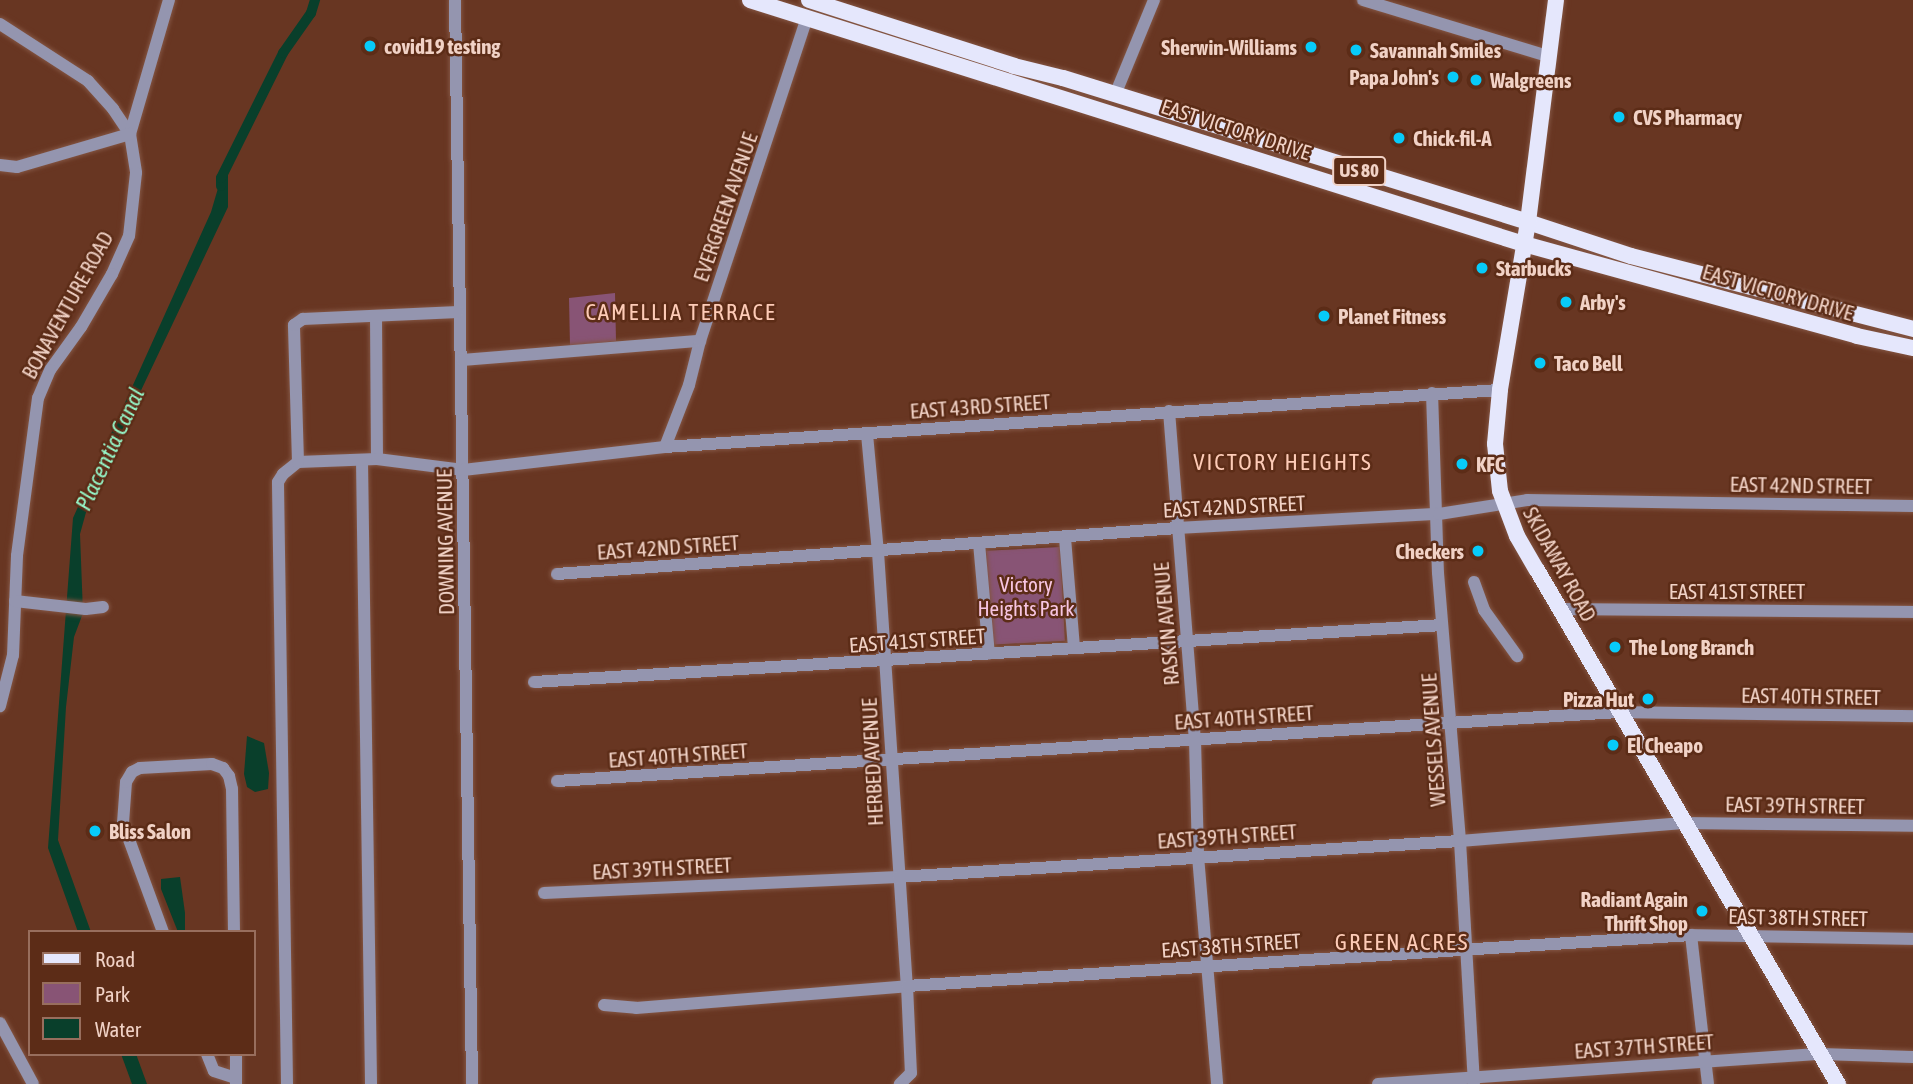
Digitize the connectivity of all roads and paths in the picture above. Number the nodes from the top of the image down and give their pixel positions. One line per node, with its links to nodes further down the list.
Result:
1 (169, 0): 13 (street)
2 (454, 0): 17 (street, DOWNING AVENUE)
3 (750, 0): 8 (main road, EAST VICTORY DRIVE / US 80)
4 (808, 0): 11 (main road, EAST VICTORY DRIVE / US 80)
5 (1154, 0): 12 (street)
6 (1363, 0): 10 (street)
7 (1556, 0): 10 (main road, SKIDAWAY ROAD)
8 (807, 18): 11 (main road, EAST VICTORY DRIVE / US 80); 20 (street, EVERGREEN AVENUE)
9 (0, 24): 13 (street)
10 (1547, 56): 15 (main road, SKIDAWAY ROAD)
11 (982, 64): 12 (main road, EAST VICTORY DRIVE / US 80); 16 (main road, EAST VICTORY DRIVE / US 80)
12 (1115, 95): 15 (main road, EAST VICTORY DRIVE / US 80)
13 (131, 134): 14 (street); 41 (street, BONAVENTURE ROAD)
14 (0, 165)
15 (1528, 222): 16 (main road, SKIDAWAY ROAD); 19 (main road, EAST VICTORY DRIVE / US 80)
16 (1524, 244): 21 (main road, EAST VICTORY DRIVE / US 80); 23 (main road, SKIDAWAY ROAD)
17 (458, 312): 18 (street); 22 (street, DOWNING AVENUE)
18 (376, 316): 28 (street); 30 (street)
19 (1913, 330)
20 (700, 341): 22 (street); 27 (street, EVERGREEN AVENUE)
21 (1913, 348)
22 (462, 360): 31 (street, DOWNING AVENUE)
23 (1500, 390): 24 (street, EAST 43RD STREET); 32 (main road, SKIDAWAY ROAD)
24 (1432, 393): 25 (street, EAST 43RD STREET); 34 (street, WESSELS AVENUE)
25 (1169, 411): 26 (street, EAST 43RD STREET); 35 (street, RASKIN AVENUE)
26 (867, 434): 27 (street, EAST 43RD STREET); 38 (street, HERBED AVENUE)
27 (665, 447): 31 (street, EAST 43RD STREET)
28 (376, 459): 29 (street, EAST 43RD STREET); 31 (street, EAST 43RD STREET)
29 (362, 461): 30 (street, EAST 43RD STREET); 84 (street)
30 (298, 462): 83 (street)
31 (463, 470): 85 (street, DOWNING AVENUE)
32 (1504, 505): 33 (street, EAST 42ND STREET); 34 (street, EAST 42ND STREET); 43 (main road, SKIDAWAY ROAD)
33 (1913, 506)
34 (1439, 514): 35 (street, EAST 42ND STREET); 45 (street, WESSELS AVENUE)
35 (1177, 528): 36 (street, EAST 42ND STREET); 46 (street, RASKIN AVENUE)
36 (1065, 538): 37 (street, EAST 42ND STREET); 47 (street)
37 (979, 543): 38 (street, EAST 42ND STREET); 48 (street)
38 (878, 552): 39 (street, EAST 42ND STREET); 50 (street, HERBED AVENUE)
39 (557, 574)
40 (1474, 582): 49 (street)
41 (15, 601): 42 (street); 52 (street, BONAVENTURE ROAD)
42 (103, 607)
43 (1561, 609): 44 (street, EAST 41ST STREET); 53 (main road, SKIDAWAY ROAD)
44 (1913, 612)
45 (1442, 625): 46 (street, EAST 41ST STREET); 55 (street, WESSELS AVENUE)
46 (1186, 641): 47 (street, EAST 41ST STREET); 56 (street, RASKIN AVENUE)
47 (1074, 647): 48 (street, EAST 41ST STREET)
48 (989, 654): 50 (street, EAST 41ST STREET)
49 (1517, 656)
50 (886, 661): 51 (street, EAST 41ST STREET); 57 (street, HERBED AVENUE)
51 (534, 682)
52 (0, 706)
53 (1618, 712): 54 (street, EAST 40TH STREET); 55 (street, EAST 40TH STREET); 59 (main road, SKIDAWAY ROAD)
54 (1913, 716)
55 (1451, 723): 56 (street, EAST 40TH STREET); 61 (street, WESSELS AVENUE)
56 (1195, 740): 57 (street, EAST 40TH STREET); 62 (street, RASKIN AVENUE)
57 (890, 759): 58 (street, EAST 40TH STREET); 63 (street, HERBED AVENUE)
58 (557, 782)
59 (1683, 823): 60 (street, EAST 39TH STREET); 61 (street, EAST 39TH STREET); 67 (main road, SKIDAWAY ROAD)
60 (1913, 826)
61 (1460, 841): 62 (street, EAST 39TH STREET); 70 (street, WESSELS AVENUE)
62 (1198, 856): 63 (street, EAST 39TH STREET); 71 (street, RASKIN AVENUE)
63 (898, 877): 64 (street, EAST 39TH STREET); 72 (street, HERBED AVENUE)
64 (544, 893)
65 (162, 930): 66 (street)
66 (234, 930)
67 (1749, 934): 68 (street, EAST 38TH STREET); 69 (street, EAST 38TH STREET); 75 (main road, SKIDAWAY ROAD)
68 (1691, 935): 70 (street, EAST 38TH STREET); 79 (street)
69 (1913, 939)
70 (1465, 950): 71 (street, EAST 38TH STREET); 81 (street, WESSELS AVENUE)
71 (1208, 966): 72 (street, EAST 38TH STREET); 87 (street, RASKIN AVENUE)
72 (907, 986): 73 (street, EAST 38TH STREET); 86 (street, HERBED AVENUE)
73 (604, 1004)
74 (0, 1023): 82 (street)
75 (1821, 1054): 78 (street, EAST 37TH STREET); 79 (street, EAST 37TH STREET); 90 (main road, SKIDAWAY ROAD)
76 (208, 1056): 80 (street)
77 (236, 1056): 80 (street)
78 (1913, 1056)
79 (1706, 1061): 81 (street, EAST 37TH STREET); 89 (street)
80 (236, 1081)
81 (1473, 1081): 88 (street, EAST 37TH STREET)
82 (33, 1084)
83 (287, 1084)
84 (372, 1084)
85 (472, 1084)
86 (900, 1084)
87 (1217, 1084)
88 (1378, 1084)
89 (1707, 1084)
90 (1838, 1084)

